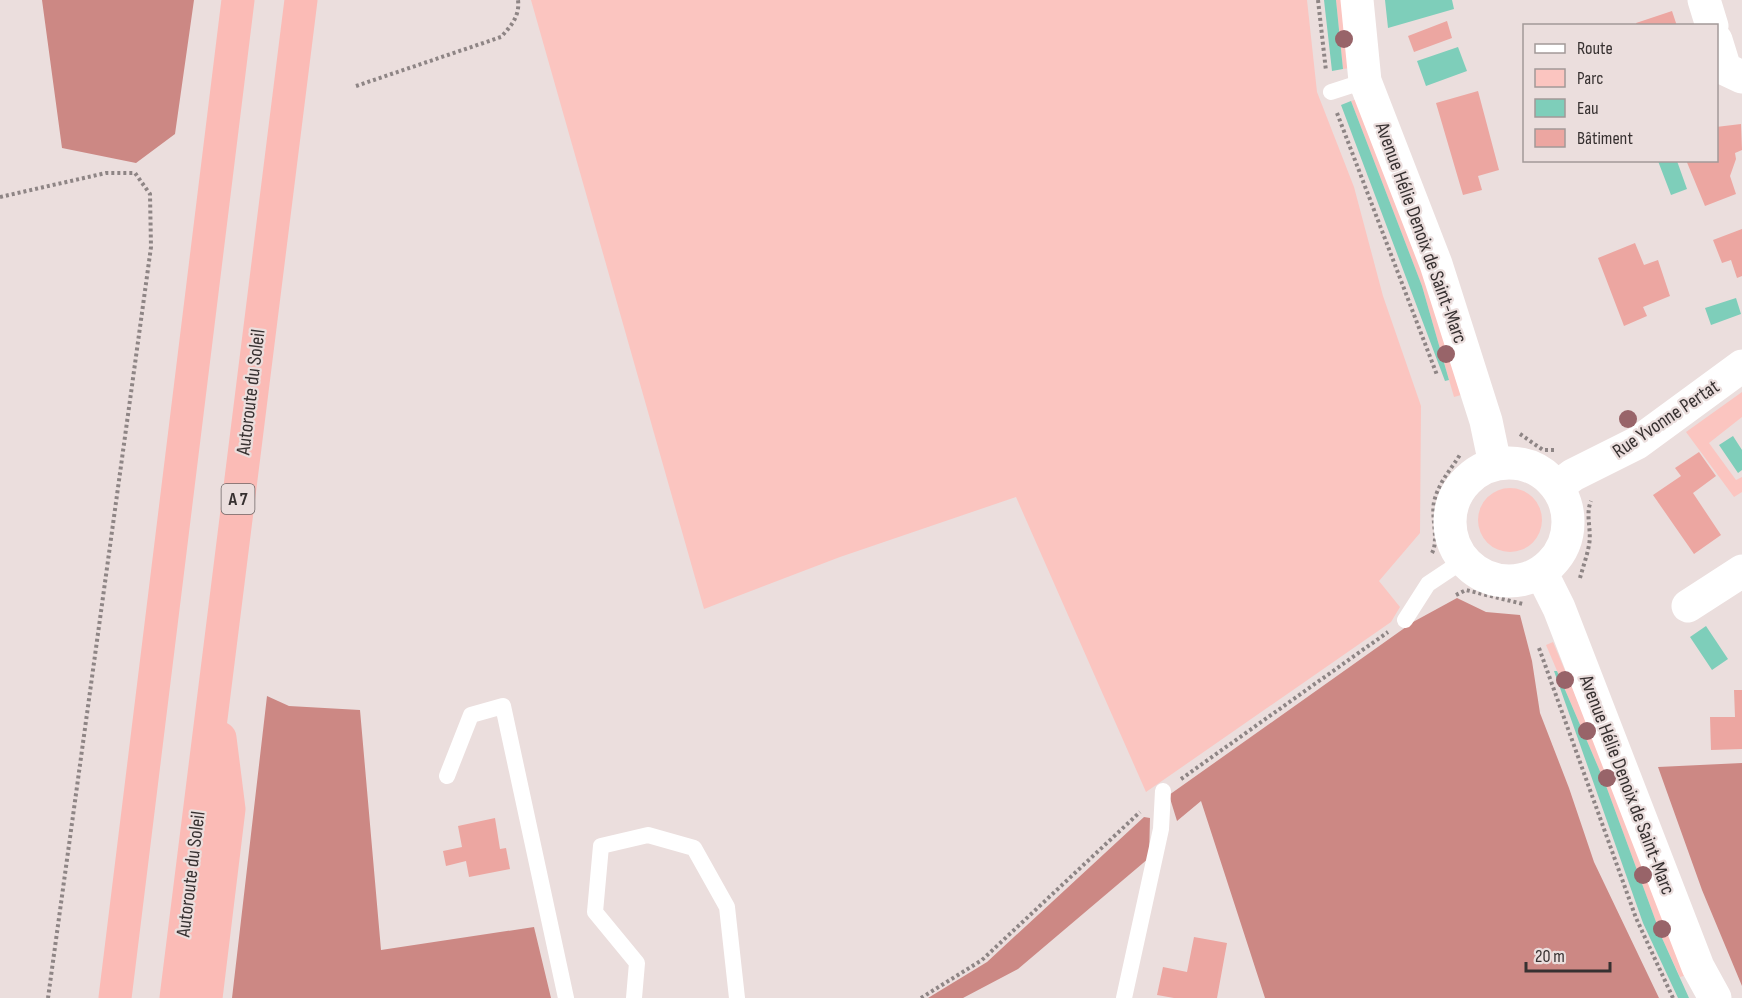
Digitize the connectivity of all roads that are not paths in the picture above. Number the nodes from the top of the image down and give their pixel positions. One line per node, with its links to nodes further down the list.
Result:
1 (238, 0): 21 (highway)
2 (301, 0): 18 (highway, Autoroute du Soleil / A 7)
3 (1357, 0): 8 (street, Avenue Hélie Denoix de Saint-Marc)
4 (1704, 0): 5 (street)
5 (1711, 24)
6 (1718, 46): 7 (street)
7 (1742, 77)
8 (1365, 81): 9 (lane); 11 (street, Avenue Hélie Denoix de Saint-Marc)
9 (1331, 93)
10 (1742, 366): 12 (street, Rue Yvonne Pertat)
11 (1495, 464): 12 (street); 13 (street)
12 (1557, 487): 15 (street)
13 (1464, 560): 15 (street); 17 (lane)
14 (1742, 570): 16 (street)
15 (1542, 572): 28 (street, Avenue Hélie Denoix de Saint-Marc)
16 (1688, 606)
17 (1405, 620)
18 (214, 690): 22 (highway, Autoroute du Soleil / A 7); 23 (highway)
19 (447, 776): 24 (lane)
20 (1163, 791): 27 (lane)
21 (115, 998)
22 (176, 998)
23 (206, 998)
24 (566, 998)
25 (634, 998): 26 (lane)
26 (737, 998)
27 (1124, 998)
28 (1715, 998)

